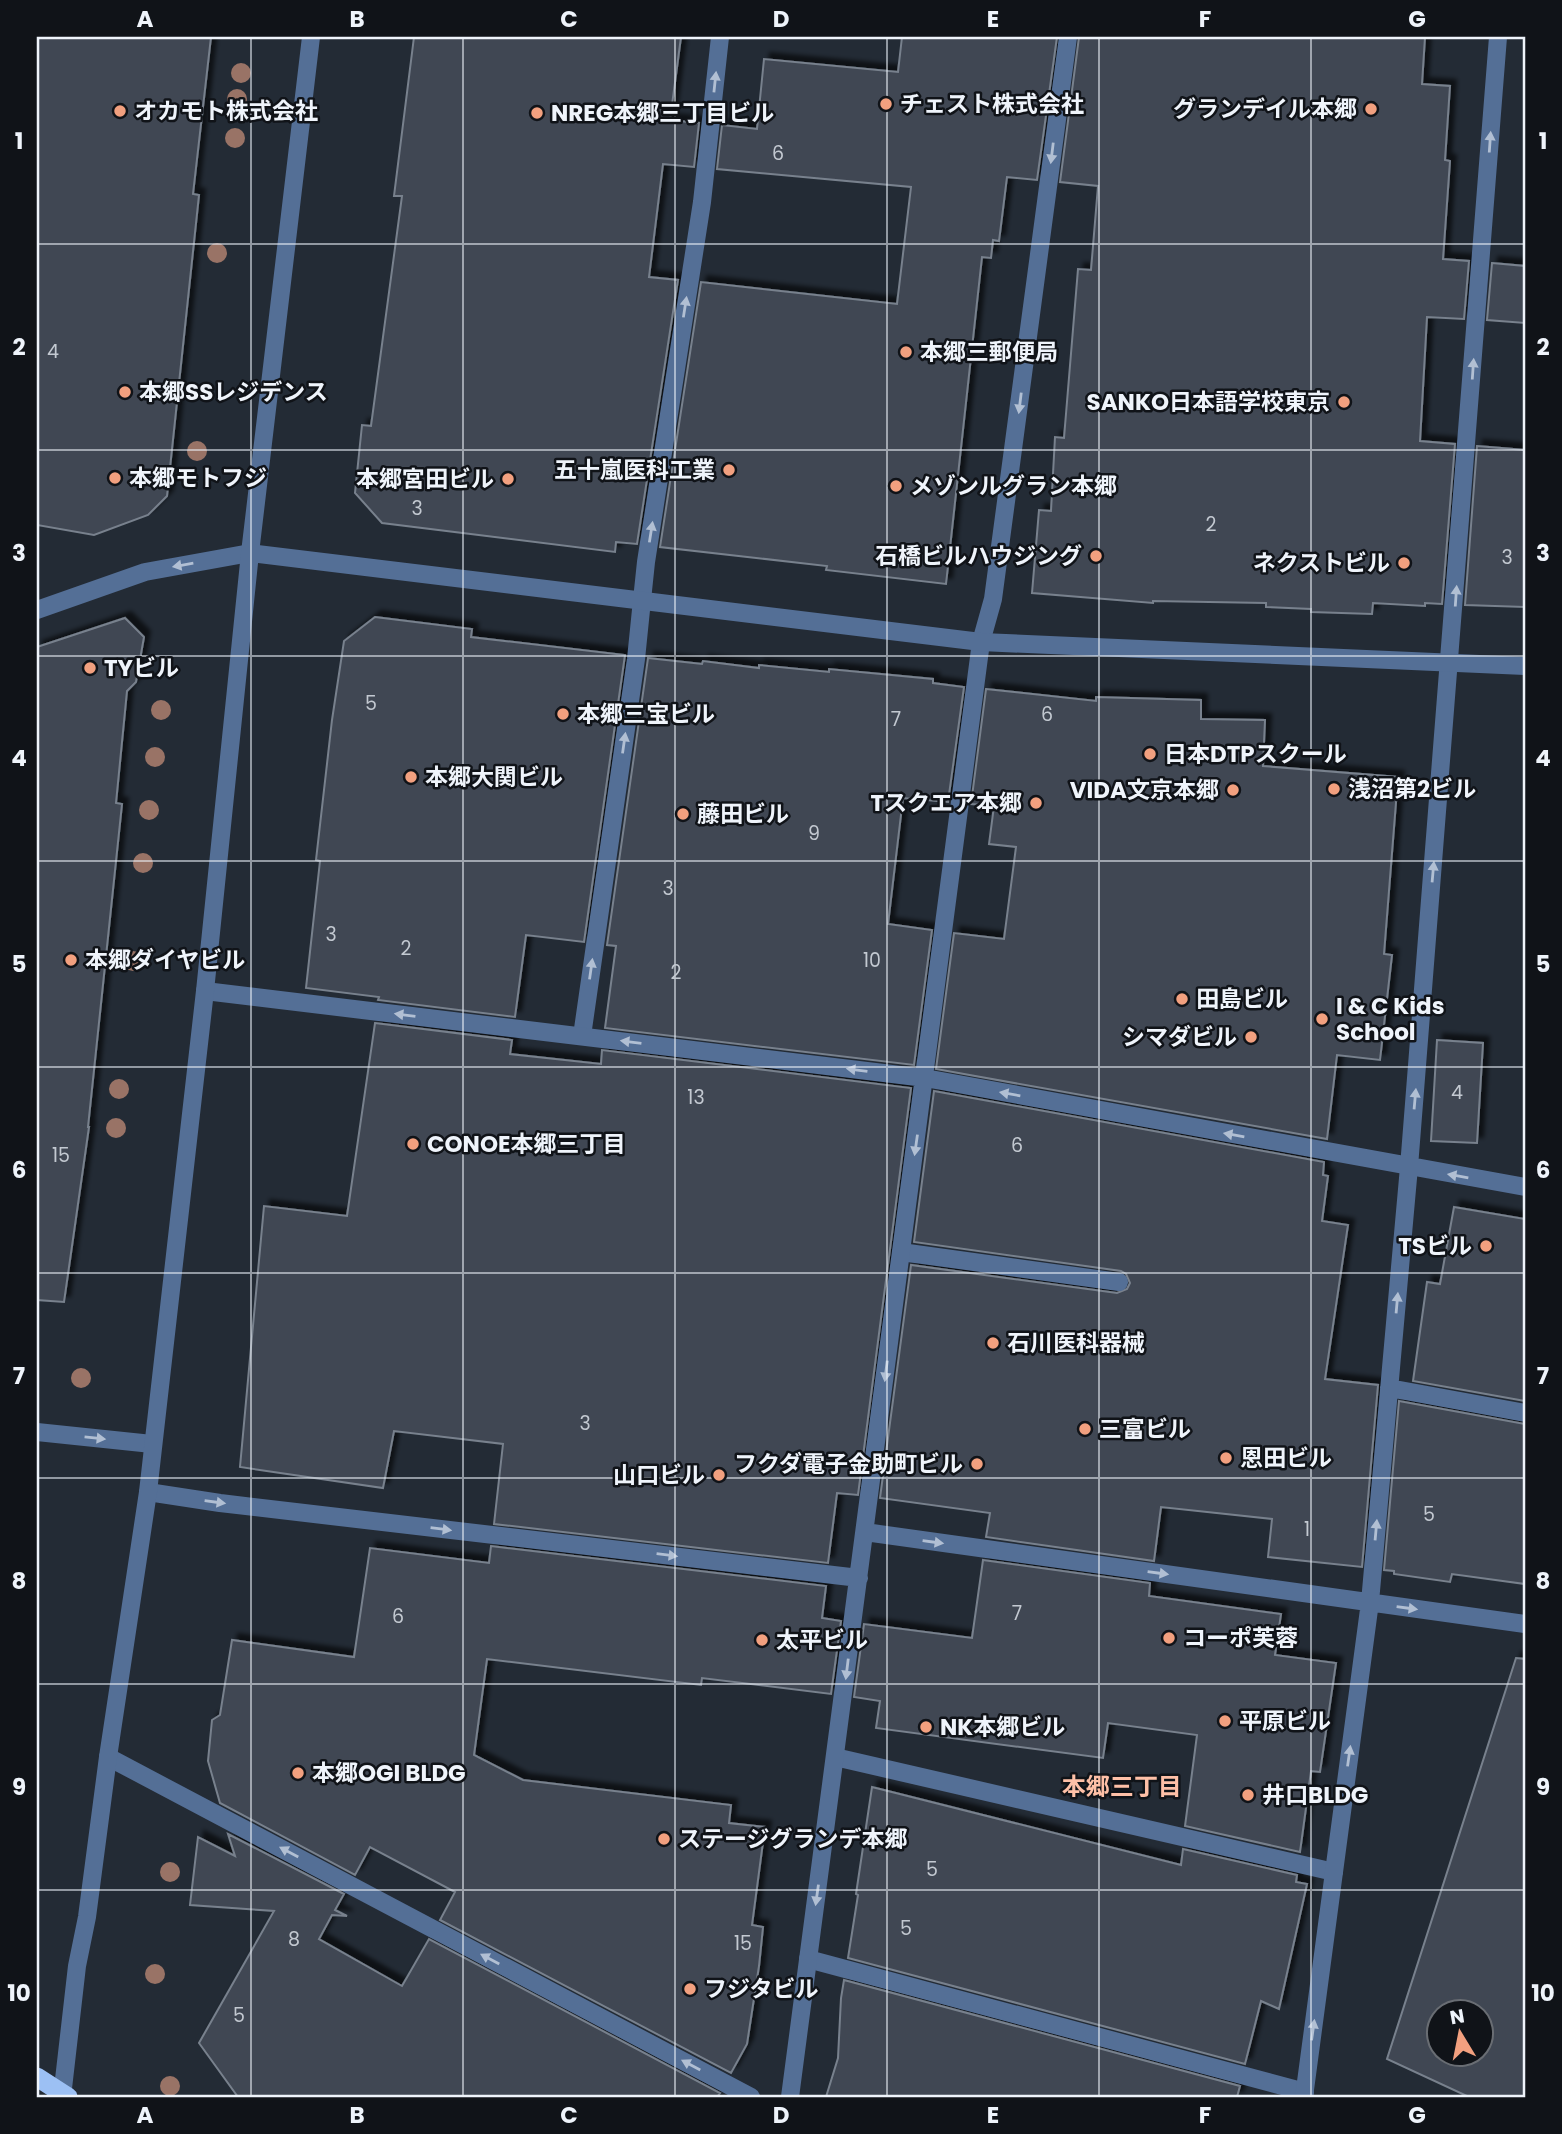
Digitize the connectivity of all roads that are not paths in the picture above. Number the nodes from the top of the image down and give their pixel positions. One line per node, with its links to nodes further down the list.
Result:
1 (311, 37): 5 (street)
2 (720, 37): 6 (street, one-way to 2)
3 (1068, 37): 8 (street, one-way to 8)
4 (1498, 37): 9 (street, one-way to 4)
5 (250, 553): 6 (street); 7 (street, one-way to 7); 11 (street)
6 (642, 600): 8 (street); 12 (street, one-way to 6)
7 (37, 610)
8 (981, 642): 9 (street); 13 (street)
9 (1449, 663): 10 (street); 14 (street, one-way to 9)
10 (1525, 666)
11 (205, 991): 12 (street, one-way to 11); 21 (street)
12 (582, 1036): 13 (street, one-way to 12)
13 (925, 1078): 14 (street, one-way to 13); 16 (street, one-way to 16)
14 (1409, 1167): 15 (street, one-way to 14); 18 (street, one-way to 14)
15 (1525, 1187)
16 (901, 1252): 17 (street); 23 (street, one-way to 23)
17 (1119, 1282)
18 (1389, 1388): 19 (street); 25 (street, one-way to 18)
19 (1525, 1413)
20 (37, 1432): 21 (street, one-way to 21)
21 (152, 1444): 22 (street)
22 (148, 1492): 24 (street, one-way to 24); 27 (street)
23 (865, 1532): 24 (street); 25 (street, one-way to 25)
24 (859, 1578): 28 (street, one-way to 28)
25 (1370, 1602): 26 (street, one-way to 26); 29 (street, one-way to 25)
26 (1525, 1624)
27 (108, 1757): 33 (street); 34 (street, one-way to 27)
28 (835, 1757): 29 (street); 30 (street, one-way to 30)
29 (1334, 1872): 32 (street, one-way to 29)
30 (808, 1959): 32 (street); 35 (street)
31 (37, 2077): 33 (highway)
32 (1304, 2095)
33 (63, 2096)
34 (751, 2097)
35 (790, 2097)

